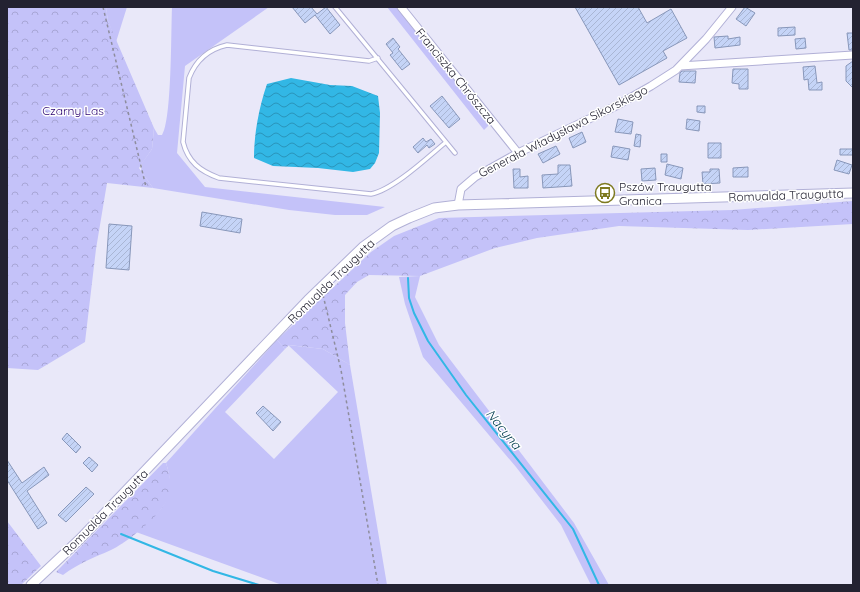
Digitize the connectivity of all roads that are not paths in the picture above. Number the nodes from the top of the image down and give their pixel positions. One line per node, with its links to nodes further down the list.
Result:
1 (335, 7): 5 (lane)
2 (401, 7): 9 (street, Franciszka Chrószcza)
3 (732, 7): 6 (street, Generała Władysława Sikorskiego)
4 (853, 55): 6 (street)
5 (378, 58): 7 (lane); 7 (lane)
6 (680, 66): 9 (street, Generała Władysława Sikorskiego)
7 (446, 142): 8 (lane)
8 (455, 153)
9 (518, 153): 11 (street, Generała Władysława Sikorskiego)
10 (853, 193): 11 (street, Romualda Traugutta)
11 (458, 205): 12 (street, Romualda Traugutta)
12 (31, 585)

